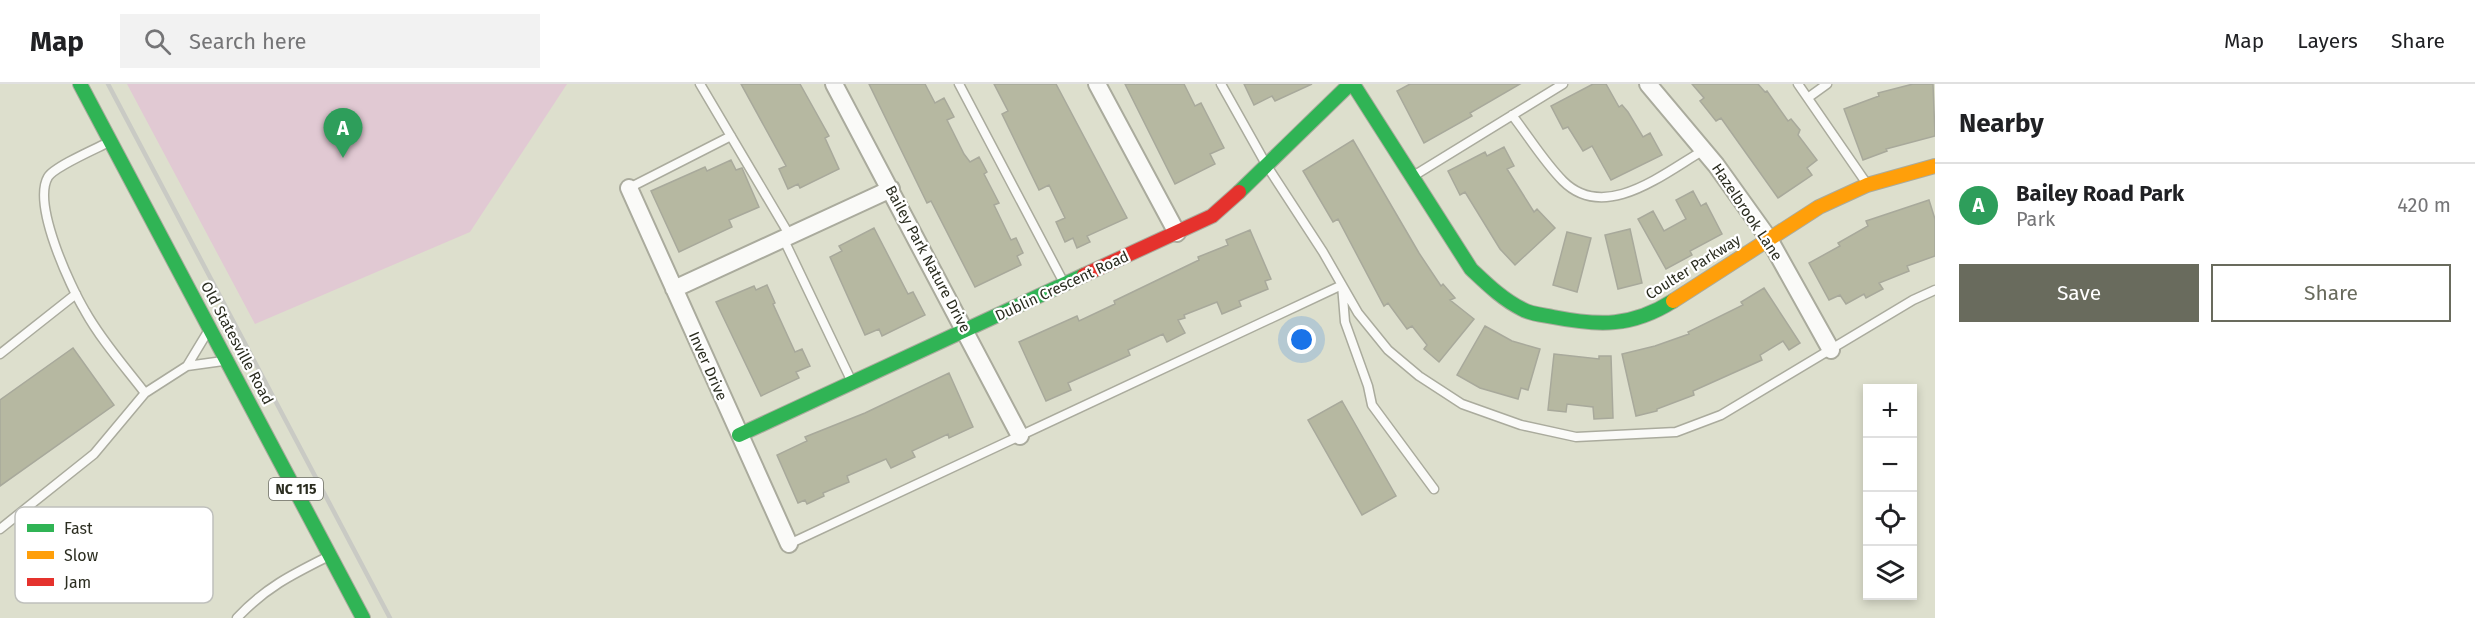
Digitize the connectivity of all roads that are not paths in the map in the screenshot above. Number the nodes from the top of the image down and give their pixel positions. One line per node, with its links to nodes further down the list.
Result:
1 (80, 84): 15 (street, Old Statesville Road / NC 115)
2 (700, 84): 14 (lane)
3 (834, 84): 22 (street, Bailey Park Nature Drive)
4 (959, 84): 27 (lane)
5 (1097, 84): 23 (street)
6 (1221, 84): 17 (lane)
7 (1351, 84): 17 (street, Dublin Crescent Road); 19 (street, Coulter Parkway)
8 (1563, 84): 13 (lane)
9 (1648, 84): 16 (street, Hazelbrook Lane)
10 (1798, 84): 12 (lane)
11 (1827, 84): 12 (lane)
12 (1809, 98): 20 (lane)
13 (1512, 116): 16 (lane); 19 (lane)
14 (731, 136): 21 (lane); 24 (lane)
15 (110, 141): 30 (lane); 31 (street, Old Statesville Road / NC 115)
16 (1704, 150): 25 (street, Hazelbrook Lane)
17 (1267, 166): 23 (street, Dublin Crescent Road); 26 (lane)
18 (1935, 166): 20 (street, Coulter Parkway)
19 (1412, 177): 25 (street, Coulter Parkway)
20 (1867, 185): 25 (street, Coulter Parkway)
21 (629, 188): 28 (street, Inver Drive)
22 (891, 189): 24 (street); 32 (street, Bailey Park Nature Drive)
23 (1177, 233): 27 (street, Dublin Crescent Road)
24 (787, 238): 28 (street); 37 (lane)
25 (1769, 239): 33 (street, Hazelbrook Lane)
26 (1342, 285): 33 (lane); 40 (lane); 41 (lane)
27 (1065, 286): 32 (street, Dublin Crescent Road)
28 (674, 290): 39 (street, Inver Drive)
29 (1935, 290): 33 (lane)
30 (76, 294): 34 (lane); 38 (lane)
31 (210, 329): 35 (street, Old Statesville Road / NC 115); 36 (lane)
32 (965, 331): 37 (street, Dublin Crescent Road); 40 (street, Bailey Park Nature Drive)
33 (1831, 350)
34 (0, 354)
35 (228, 361): 36 (lane); 46 (street, Old Statesville Road / NC 115)
36 (187, 366): 38 (lane)
37 (854, 384): 39 (street, Dublin Crescent Road)
38 (145, 393): 42 (lane)
39 (739, 435): 45 (street, Inver Drive)
40 (1020, 436): 45 (lane)
41 (1434, 489)
42 (28, 507)
43 (15, 517): 44 (lane)
44 (0, 529)
45 (789, 544)
46 (330, 555): 47 (lane); 48 (street, Old Statesville Road / NC 115)
47 (237, 618)
48 (363, 618)

